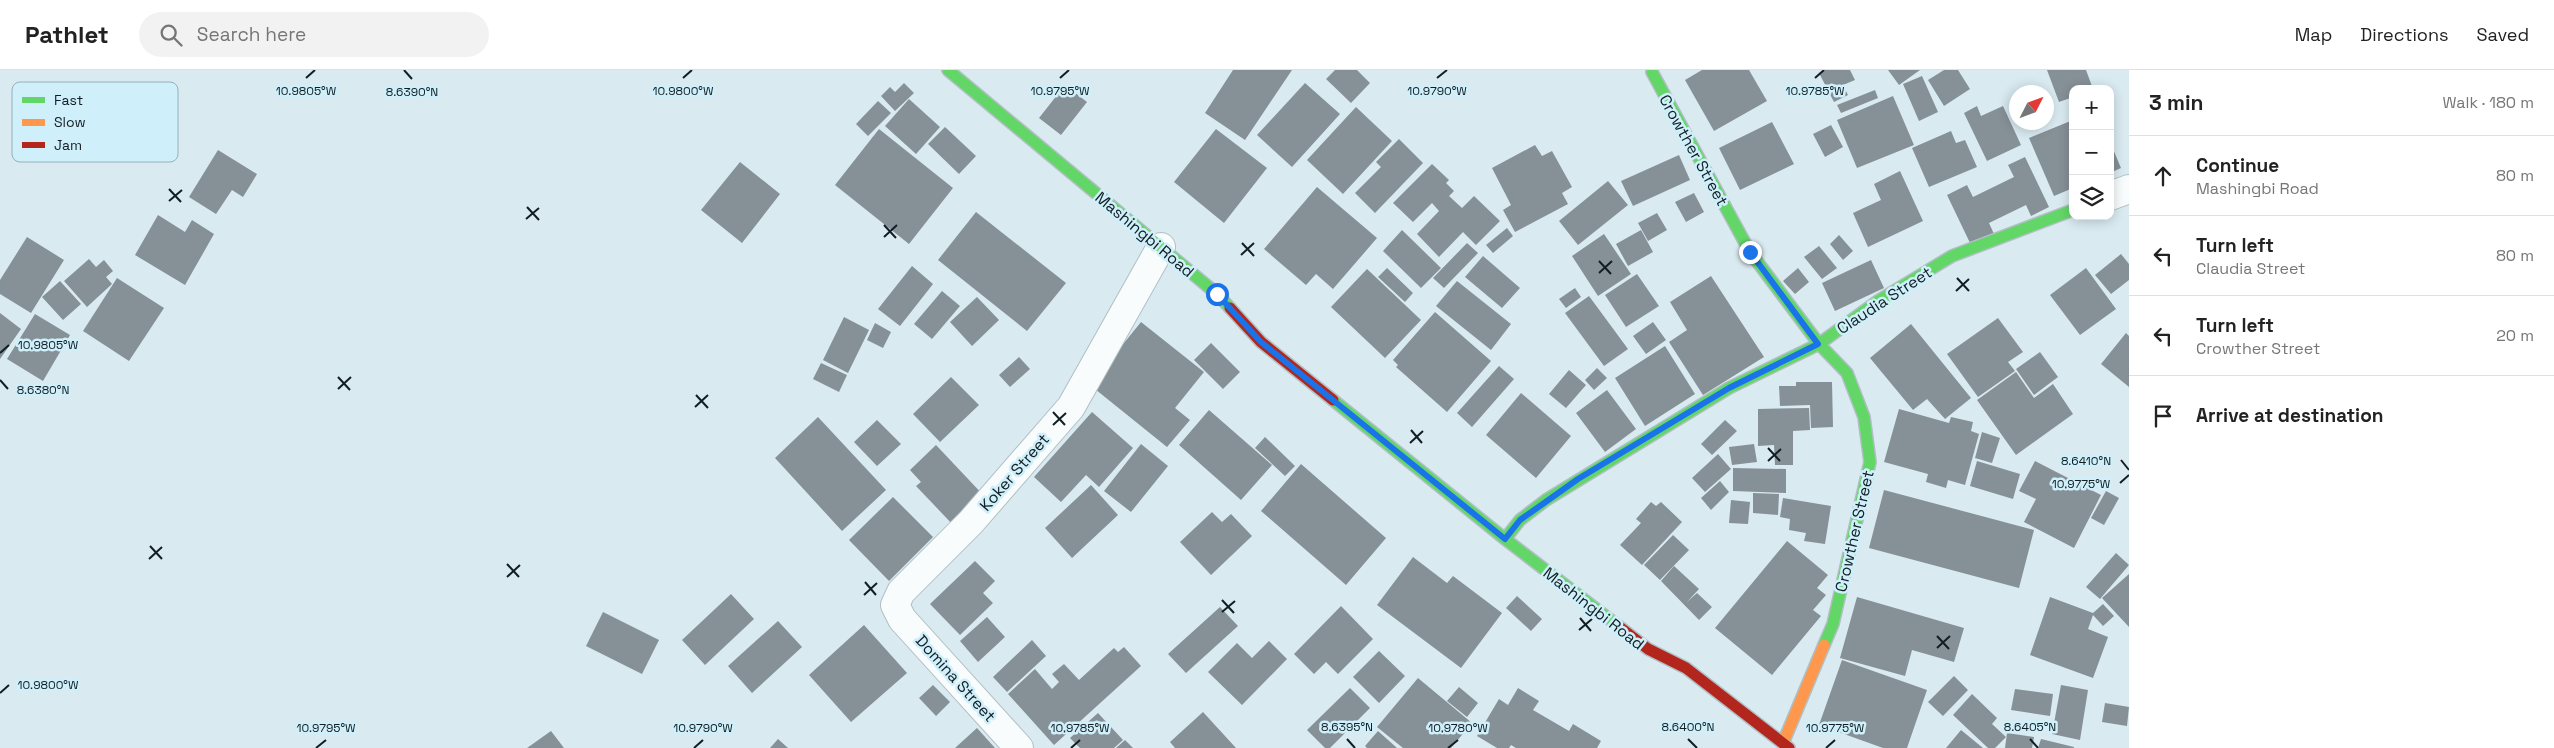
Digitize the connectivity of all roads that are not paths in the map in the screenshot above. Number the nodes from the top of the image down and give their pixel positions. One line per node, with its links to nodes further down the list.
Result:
1 (948, 70): 6 (street, Mashingbi Road)
2 (1652, 72): 7 (street, Crowther Street)
3 (2129, 189): 4 (street)
4 (2114, 195)
5 (2069, 212): 7 (street, Claudia Street)
6 (1161, 247): 8 (street, Mashingbi Road); 9 (street, Koker Street)
7 (1818, 344): 8 (street, Claudia Street); 10 (street, Crowther Street)
8 (1505, 539): 10 (street, Mashingbi Road)
9 (895, 605): 11 (street, Domina Street)
10 (1786, 745)
11 (1019, 748)

